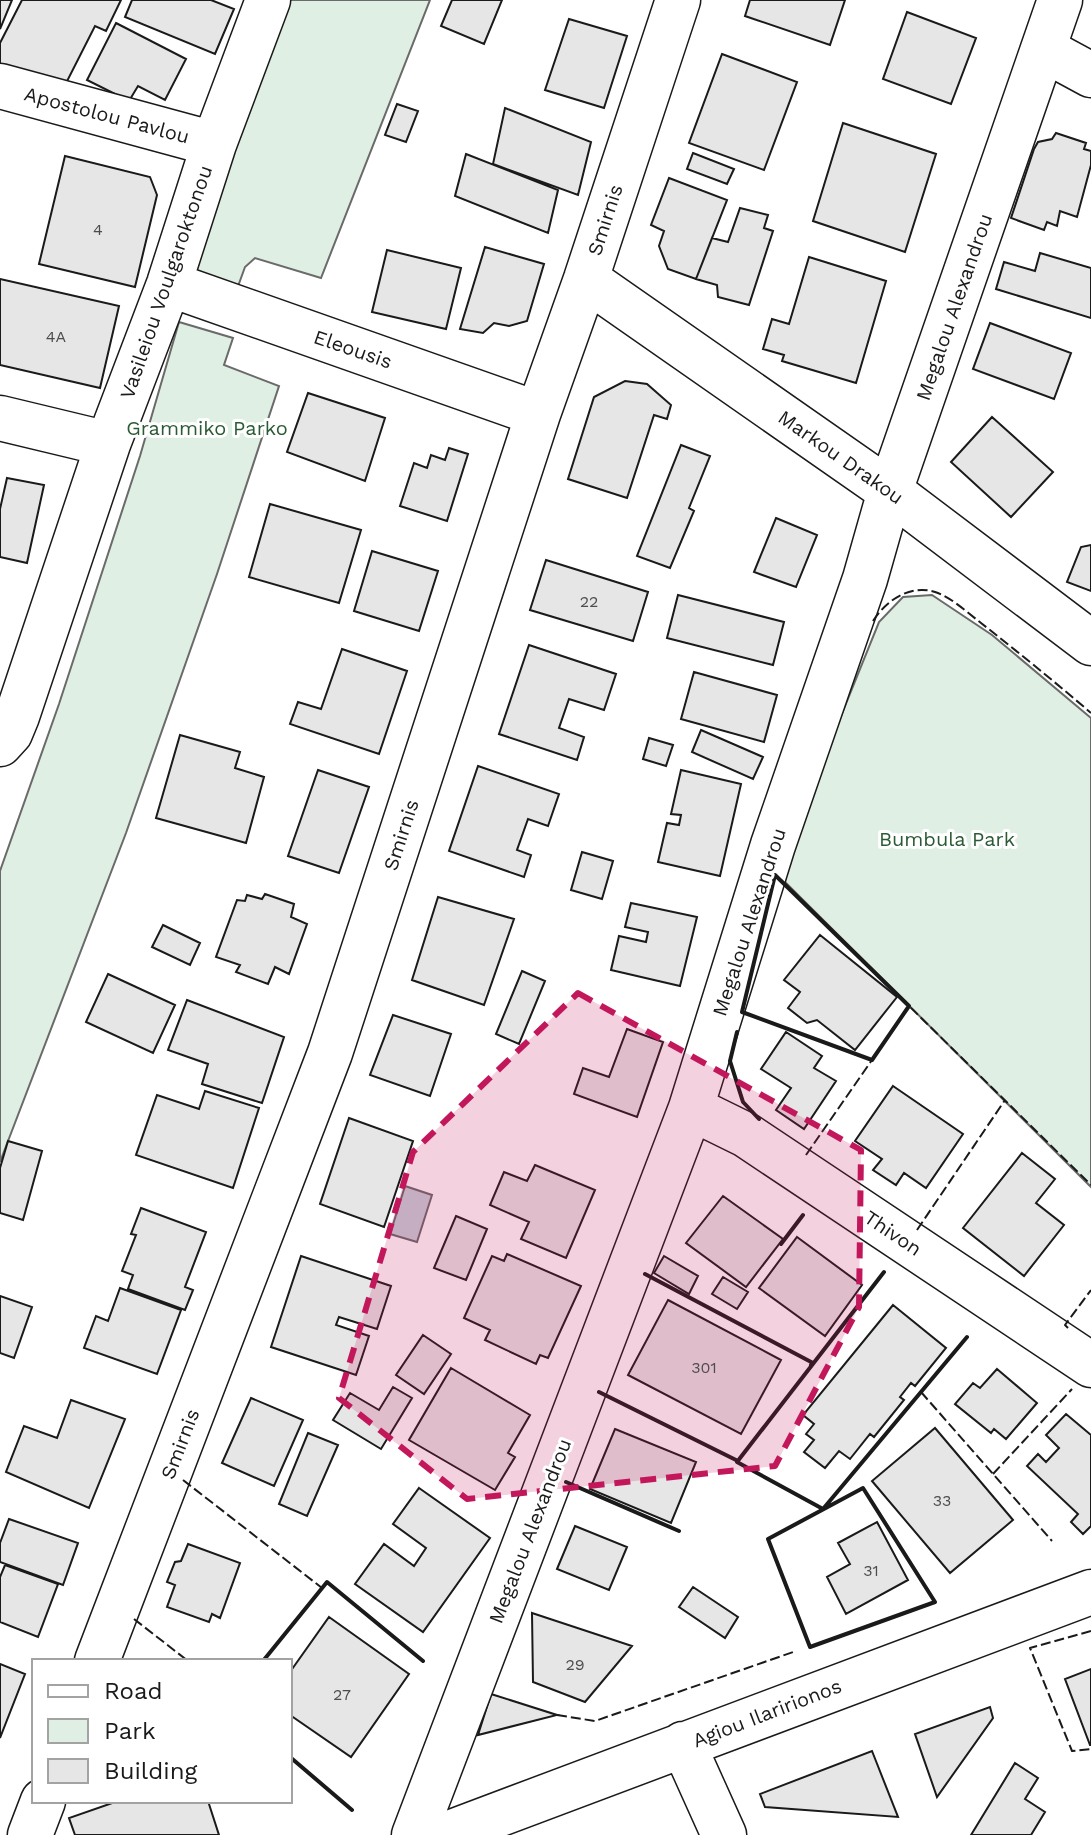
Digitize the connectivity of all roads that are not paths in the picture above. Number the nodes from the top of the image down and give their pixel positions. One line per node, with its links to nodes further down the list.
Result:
1 (268, 0): 7 (street, Vasileiou Voulgaroktonou)
2 (678, 0): 8 (street, Smirnis)
3 (1060, 0): 4 (street, Megalou Alexandrou)
4 (1043, 49): 5 (street); 13 (street, Megalou Alexandrou)
5 (1091, 75)
6 (0, 86): 7 (street, Apostolou Pavlou)
7 (214, 144): 9 (street, Vasileiou Voulgaroktonou)
8 (586, 279): 10 (street, Smirnis); 13 (street, Markou Drakou)
9 (169, 284): 10 (street, Eleousis); 12 (street, Vasileiou Voulgaroktonou)
10 (538, 414): 19 (street, Smirnis)
11 (0, 418): 12 (street)
12 (108, 444): 15 (street, Vasileiou Voulgaroktonou)
13 (890, 491): 14 (street, Markou Drakou); 16 (street, Megalou Alexandrou)
14 (1091, 643)
15 (0, 744)
16 (691, 1108): 17 (street, Thivon); 23 (street, Megalou Alexandrou)
17 (1091, 1365)
18 (1091, 1592): 20 (street, Agiou Ilaririonos)
19 (98, 1659)
20 (683, 1744): 24 (street, Agiou Ilaririonos); 25 (street)
21 (42, 1803): 22 (street)
22 (30, 1835)
23 (414, 1835)
24 (444, 1835)
25 (724, 1835)

